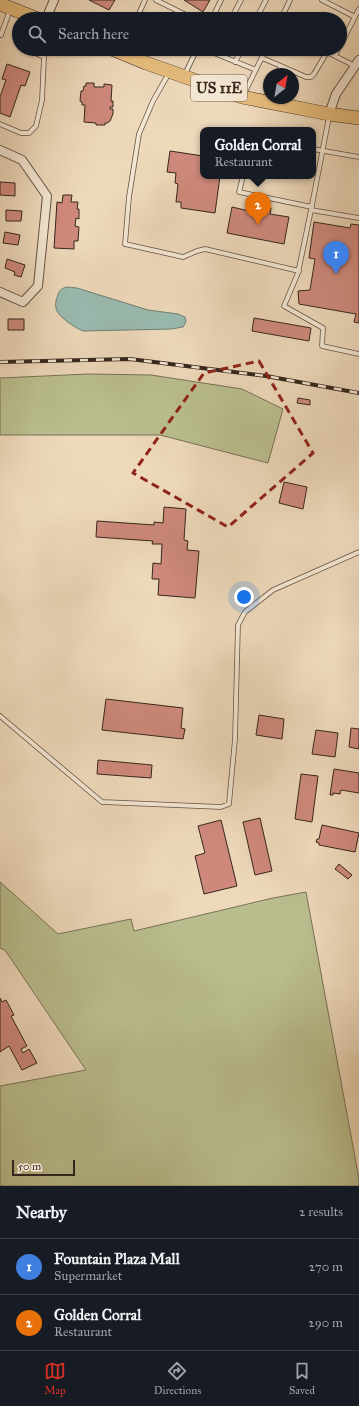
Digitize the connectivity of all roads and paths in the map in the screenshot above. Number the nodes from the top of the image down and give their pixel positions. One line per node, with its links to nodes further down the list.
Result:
1 (54, 0): 12 (street)
2 (145, 0): 13 (lane)
3 (156, 0): 14 (lane)
4 (221, 0): 15 (lane)
5 (241, 0): 16 (lane)
6 (266, 0): 17 (lane)
7 (290, 0): 18 (lane)
8 (322, 0): 19 (lane)
9 (6, 6): 11 (main road); 23 (lane)
10 (359, 9): 21 (lane)
11 (21, 12)
12 (49, 12)
13 (140, 12)
14 (180, 12)
15 (215, 12)
16 (235, 12)
17 (260, 12)
18 (284, 12)
19 (345, 12)
20 (347, 13): 21 (lane)
21 (355, 17): 22 (lane)
22 (347, 32)
23 (0, 34)
24 (42, 56): 41 (lane)
25 (130, 56): 36 (main road, US 11E)
26 (194, 56): 37 (lane)
27 (225, 56): 32 (lane)
28 (238, 56): 32 (lane)
29 (325, 56): 34 (lane)
30 (335, 56): 33 (lane)
31 (262, 58): 34 (lane); 35 (lane)
32 (235, 62): 35 (lane)
33 (357, 63): 39 (street)
34 (281, 66)
35 (256, 70): 38 (lane)
36 (170, 71): 37 (main road, US 11E); 49 (lane)
37 (184, 76): 38 (main road, US 11E)
38 (242, 96): 39 (main road, US 11E)
39 (329, 114): 40 (main road, US 11E); 44 (lane)
40 (359, 118)
41 (0, 124)
42 (0, 150): 50 (street)
43 (316, 150): 44 (lane)
44 (322, 151): 45 (lane); 47 (lane)
45 (359, 157)
46 (241, 179): 47 (lane)
47 (311, 209): 48 (lane); 49 (lane)
48 (359, 218)
49 (298, 271): 51 (lane)
50 (0, 292)
51 (359, 354)
52 (359, 552): 53 (lane)
53 (0, 716)

